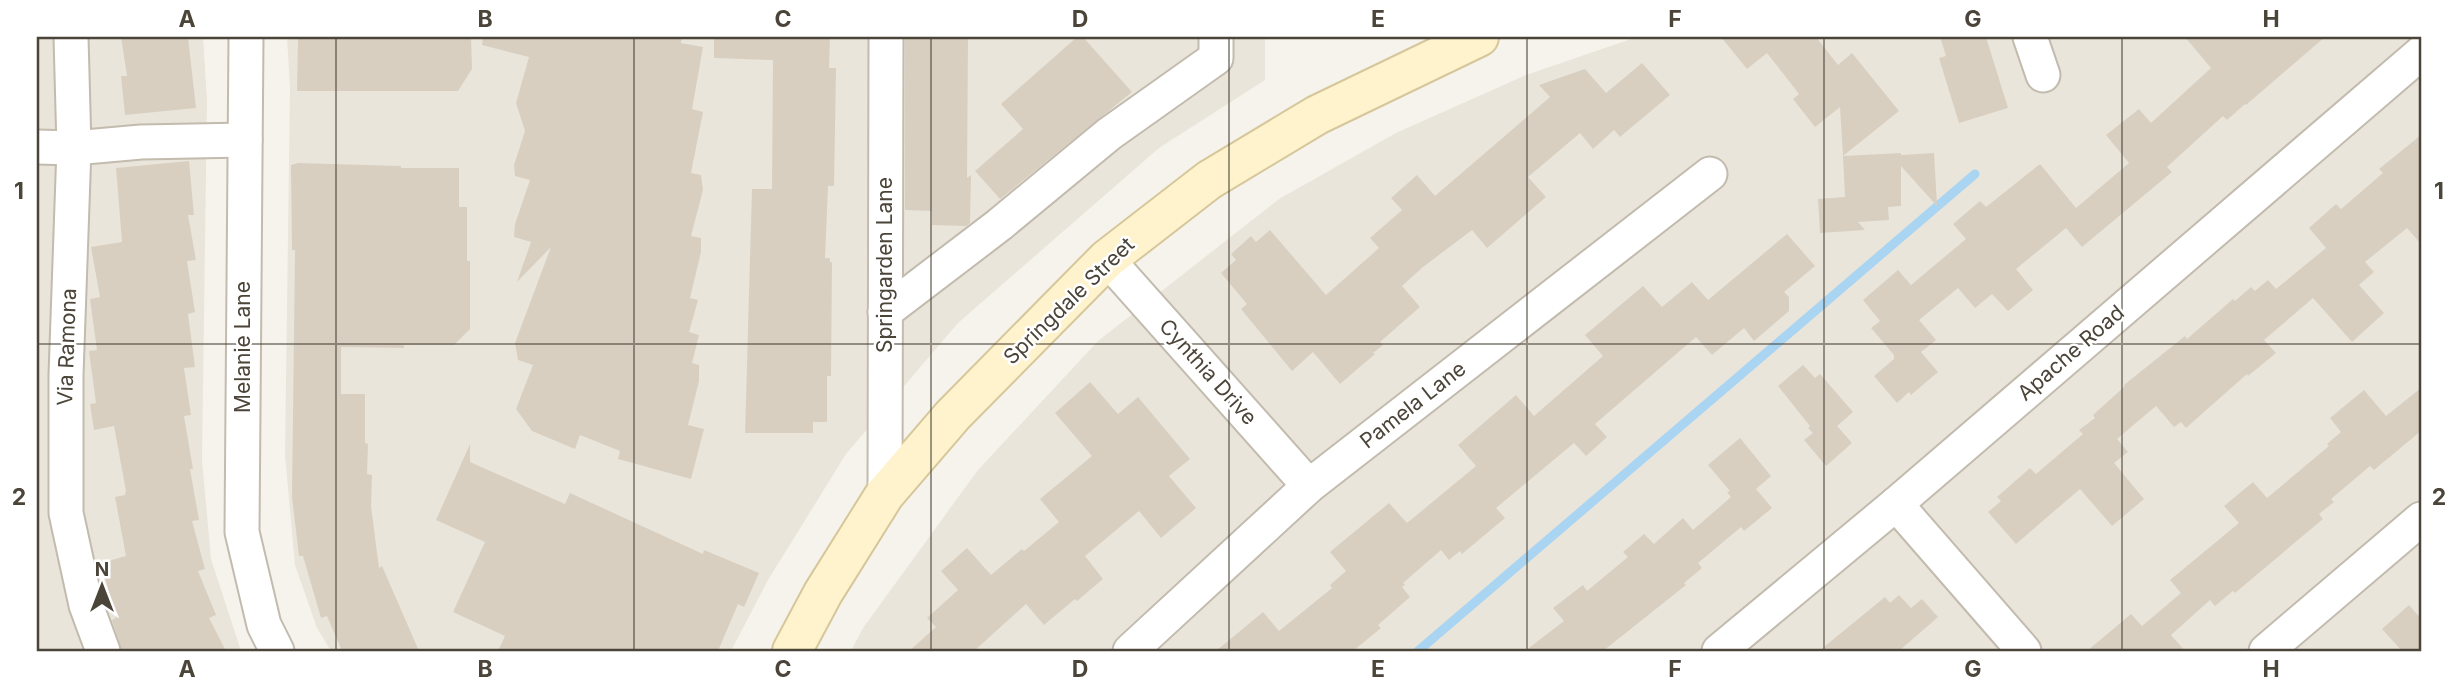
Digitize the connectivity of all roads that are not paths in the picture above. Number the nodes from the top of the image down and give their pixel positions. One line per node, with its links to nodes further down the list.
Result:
1 (71, 37): 11 (street, Via Ramona)
2 (246, 37): 9 (street, Melanie Lane)
3 (886, 37): 14 (street, Springarden Lane)
4 (1216, 37): 14 (street)
5 (1479, 37): 13 (main road, Springdale Street)
6 (2030, 37): 8 (street)
7 (2421, 53): 17 (street, Apache Road)
8 (2043, 75)
9 (245, 141): 11 (street); 20 (street, Melanie Lane)
10 (37, 147): 11 (street)
11 (74, 148): 19 (street, Via Ramona)
12 (1710, 174): 15 (street, Pamela Lane)
13 (1107, 259): 15 (street, Cynthia Drive); 16 (main road, Springdale Street)
14 (885, 313): 16 (street, Springarden Lane)
15 (1309, 485): 22 (street, Pamela Lane)
16 (885, 494): 21 (main road, Springdale Street)
17 (1896, 504): 23 (street, Apache Road); 24 (street)
18 (2421, 519): 25 (street)
19 (103, 651)
20 (277, 651)
21 (792, 651)
22 (1130, 651)
23 (1719, 651)
24 (2024, 651)
25 (2266, 651)

